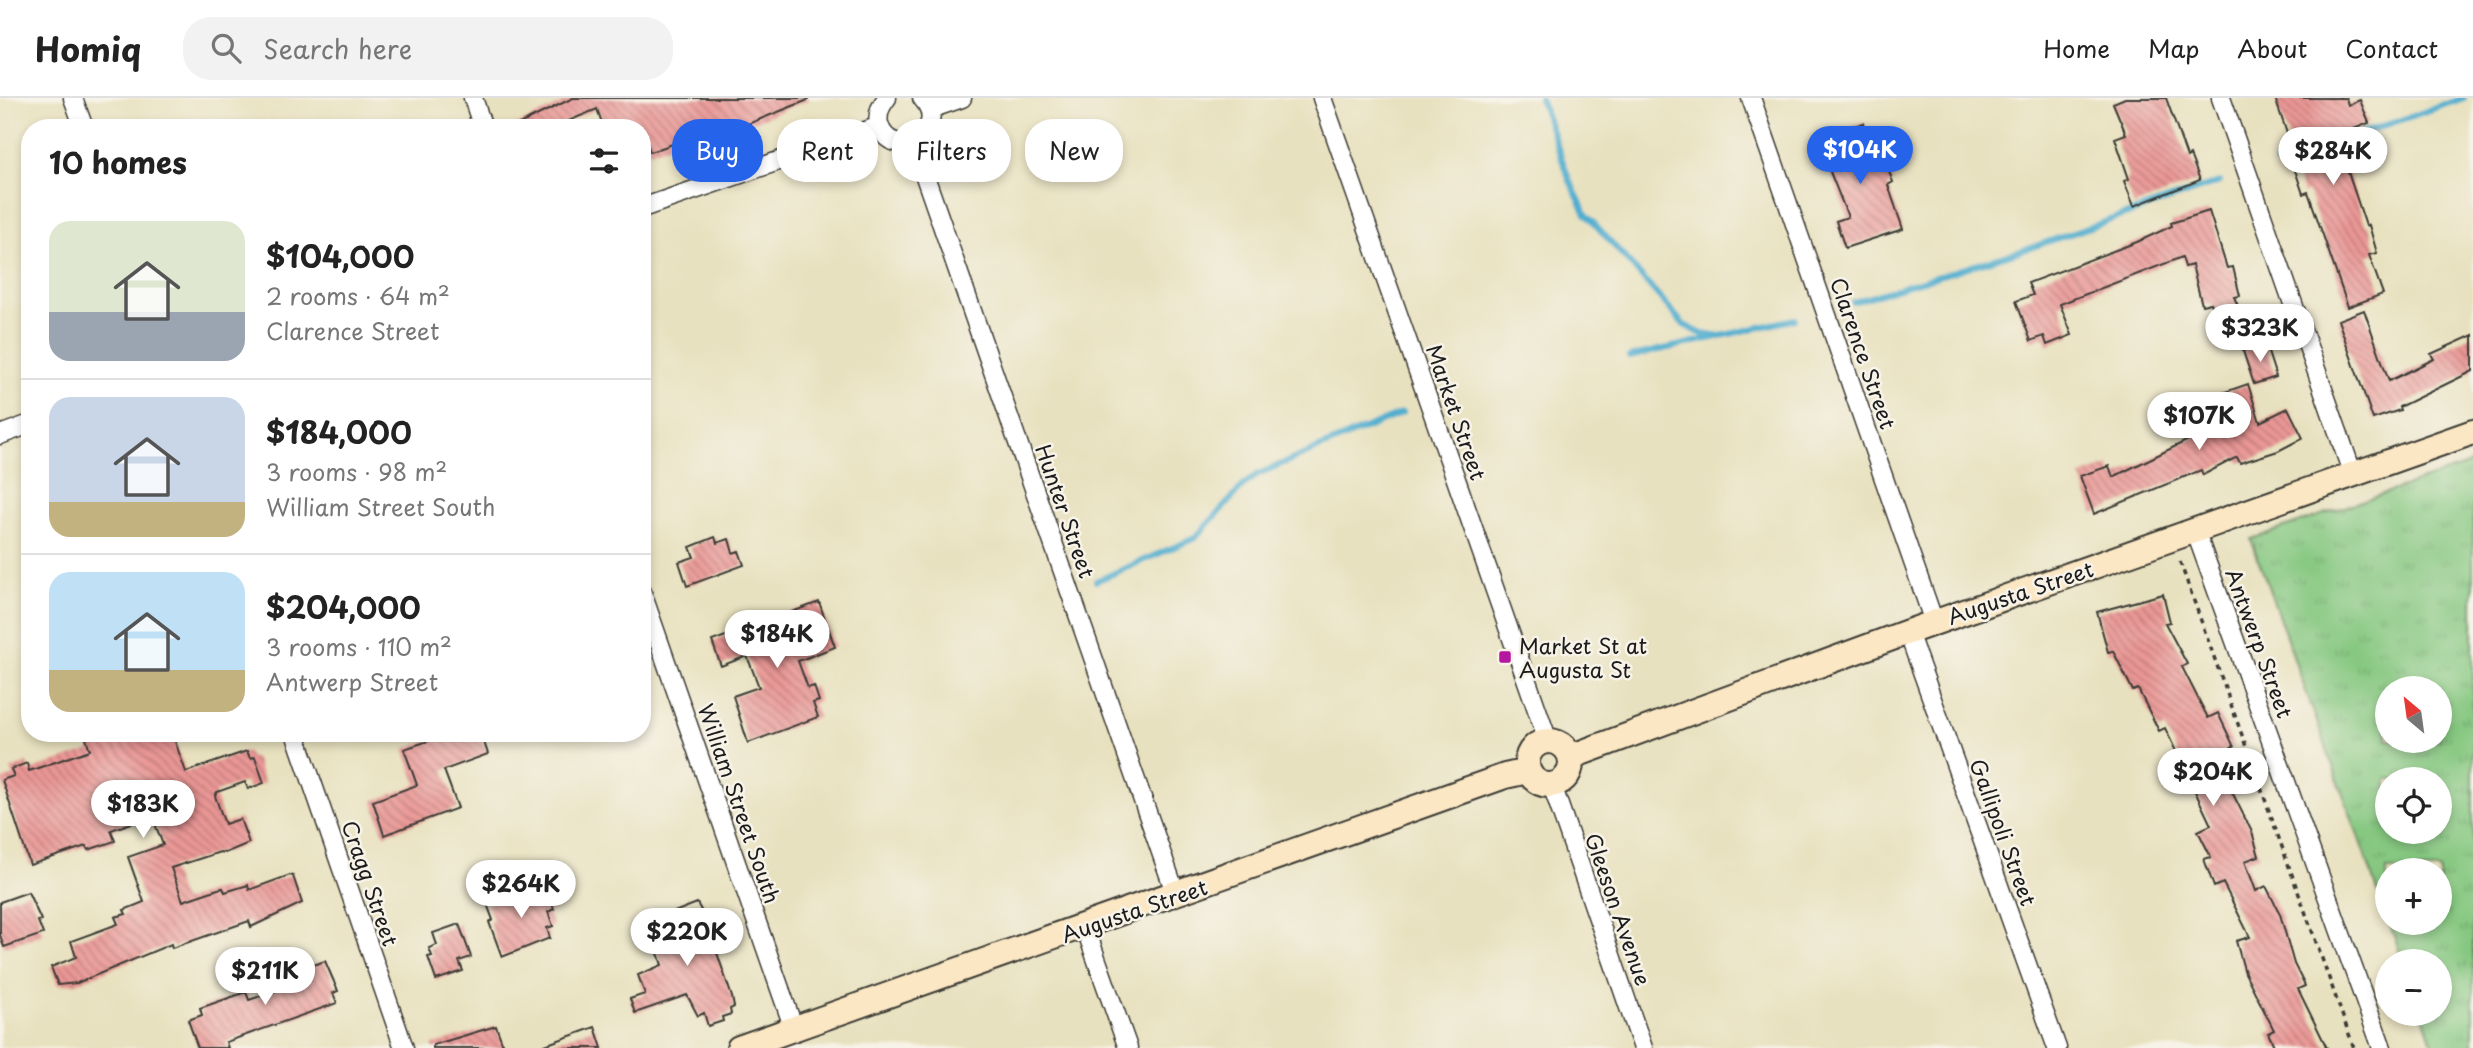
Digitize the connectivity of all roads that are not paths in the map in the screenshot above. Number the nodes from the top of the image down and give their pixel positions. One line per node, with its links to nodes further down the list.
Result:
1 (73, 98): 9 (street)
2 (473, 98): 10 (street)
3 (887, 98): 11 (street)
4 (962, 98): 8 (street)
5 (1322, 98): 23 (street, Market Street)
6 (1751, 98): 21 (street, Clarence Street)
7 (2221, 98): 18 (street)
8 (926, 104)
9 (80, 119)
10 (480, 119)
11 (880, 126): 12 (street); 14 (street)
12 (892, 139)
13 (927, 182): 28 (street, Hunter Street)
14 (651, 205)
15 (21, 427): 17 (street)
16 (2473, 432): 18 (street, Augusta Street)
17 (0, 435)
18 (2353, 475): 19 (street, Augusta Street)
19 (2195, 530): 21 (street, Augusta Street); 36 (street, Antwerp Street)
20 (651, 619): 30 (street, William Street South)
21 (1934, 622): 22 (street, Augusta Street)
22 (1908, 632): 25 (street, Augusta Street); 35 (street, Gallipoli Street)
23 (1548, 741): 25 (street); 26 (street)
24 (298, 742): 31 (street, Cragg Street)
25 (1570, 757): 27 (street)
26 (1528, 771): 27 (street); 28 (street, Augusta Street)
27 (1552, 785): 34 (street, Gleeson Avenue)
28 (1176, 895): 29 (street, Augusta Street)
29 (1085, 927): 30 (street, Augusta Street); 33 (street)
30 (794, 1029): 32 (street, Augusta Street)
31 (404, 1048)
32 (739, 1048)
33 (1128, 1048)
34 (1643, 1048)
35 (2057, 1048)
36 (2382, 1048)

